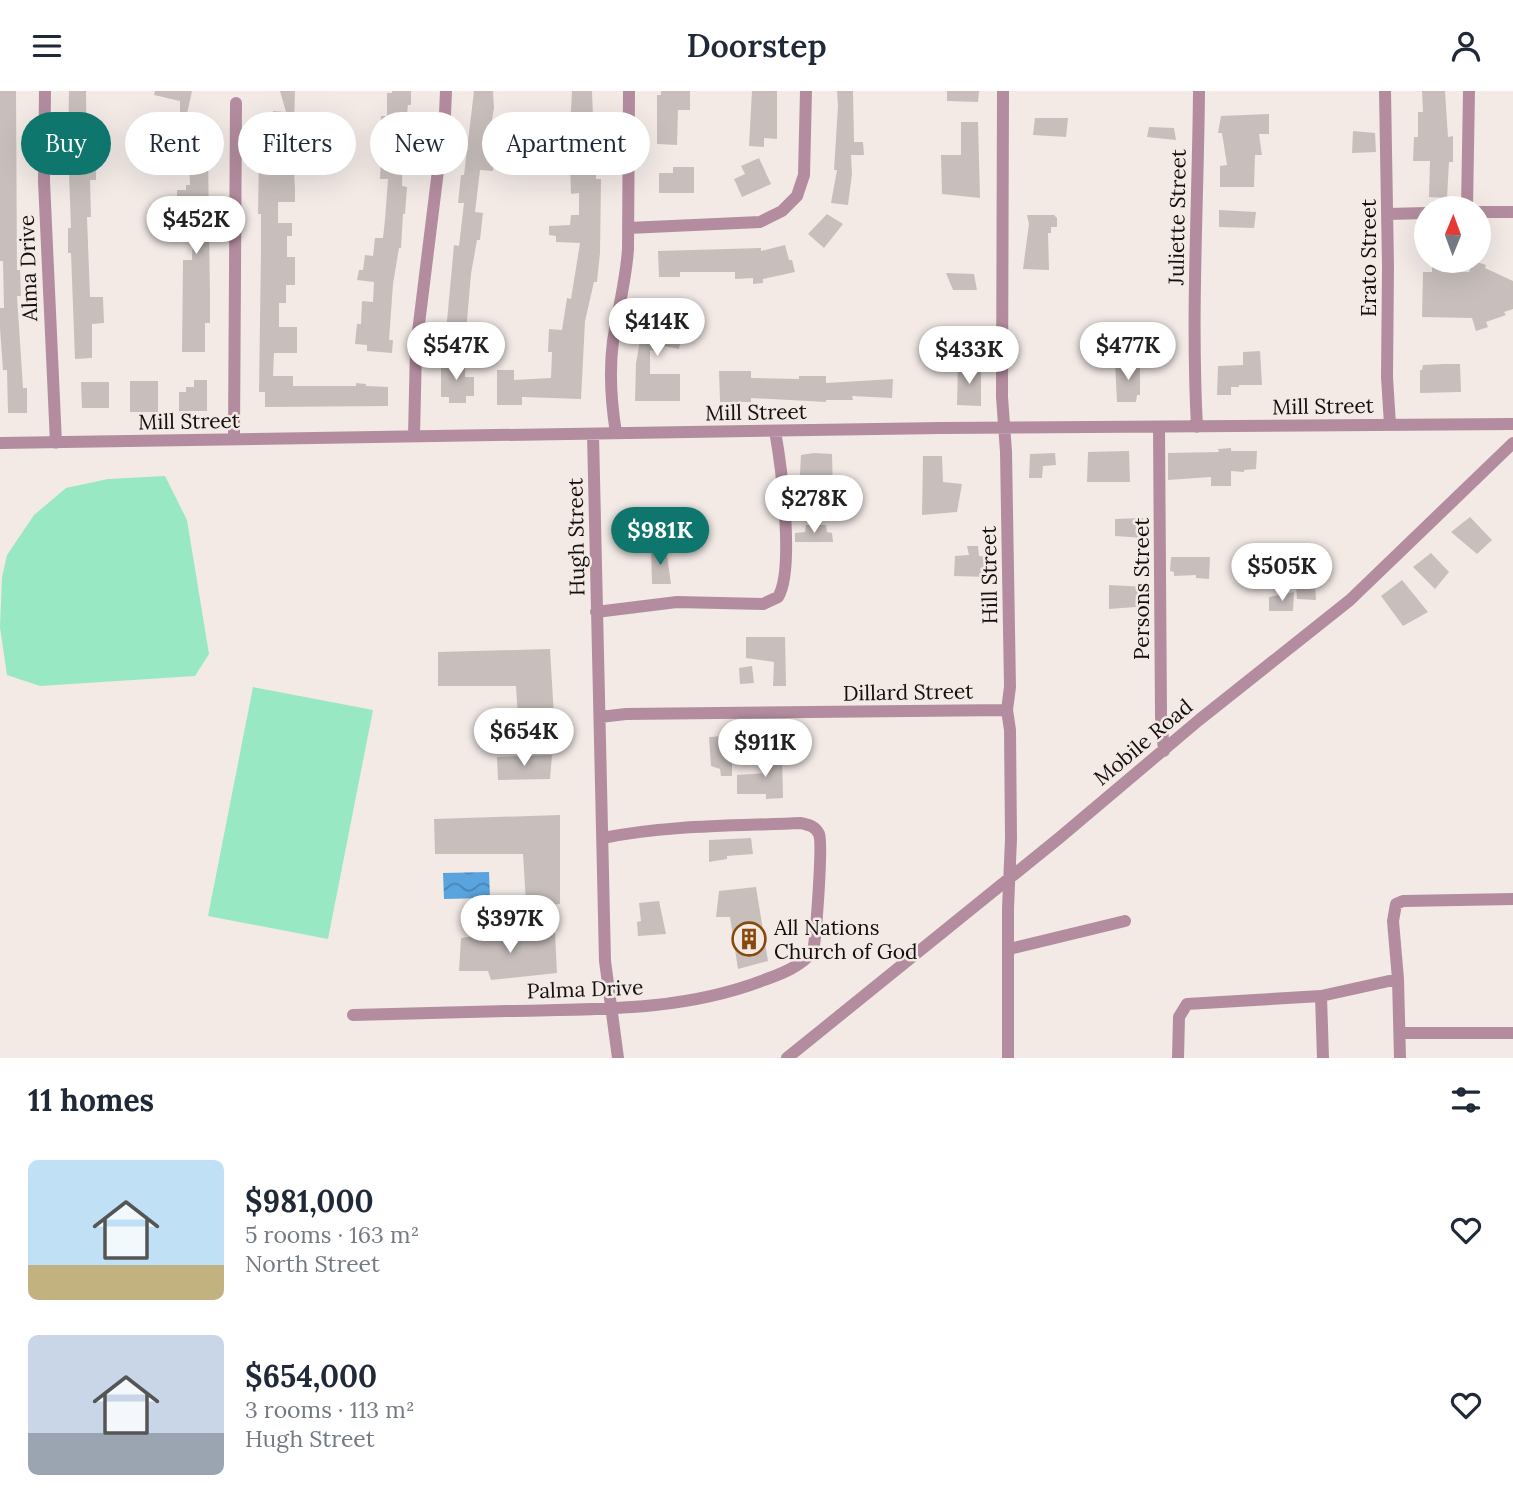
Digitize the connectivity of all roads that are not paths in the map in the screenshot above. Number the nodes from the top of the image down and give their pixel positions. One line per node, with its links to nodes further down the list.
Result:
1 (45, 91): 27 (street, Alma Drive)
2 (446, 91): 24 (street)
3 (629, 91): 15 (street)
4 (806, 91): 15 (street)
5 (1003, 91): 20 (street, Hill Street)
6 (1199, 91): 19 (street, Juliette Street)
7 (1385, 91): 14 (street, Erato Street)
8 (1469, 91): 10 (street)
9 (236, 103): 25 (street)
10 (1468, 196)
11 (1491, 212): 12 (street)
12 (1513, 212)
13 (1414, 213): 14 (street)
14 (1388, 214): 17 (street, Erato Street)
15 (628, 227): 22 (street)
16 (1513, 424): 17 (street, Mill Street)
17 (1390, 425): 19 (street, Mill Street)
18 (1158, 427): 19 (street, Mill Street); 20 (street, Mill Street); 32 (street, Persons Street)
19 (1197, 427)
20 (1004, 428): 21 (street, Mill Street); 30 (street, Hill Street)
21 (775, 431): 22 (street, Mill Street); 29 (street)
22 (616, 433): 23 (street, Mill Street)
23 (593, 434): 24 (street, Mill Street); 29 (street, Hugh Street)
24 (414, 436): 25 (street, Mill Street)
25 (234, 438): 27 (street, Mill Street)
26 (0, 443): 27 (street, Mill Street)
27 (55, 443)
28 (1513, 443): 32 (street, Mobile Road)
29 (596, 612): 31 (street, Hugh Street)
30 (1007, 710): 31 (street, Dillard Street); 34 (street, Hill Street)
31 (600, 717): 33 (street, Hugh Street)
32 (1164, 751): 34 (street, Mobile Road)
33 (603, 838): 40 (street, Hugh Street); 40 (street, Palma Drive)
34 (1010, 876): 37 (street, Hill Street); 45 (street, Mobile Road)
35 (1513, 899): 38 (street)
36 (1125, 921): 37 (street)
37 (1009, 949): 46 (street, Hill Street)
38 (1398, 979): 39 (street); 42 (street)
39 (1321, 996): 47 (street); 48 (street)
40 (612, 1009): 41 (street, Palma Drive); 44 (street, Hugh Street)
41 (353, 1015)
42 (1400, 1033): 43 (street); 49 (street)
43 (1513, 1033)
44 (618, 1058)
45 (787, 1058)
46 (1008, 1058)
47 (1178, 1058)
48 (1323, 1058)
49 (1400, 1058)

